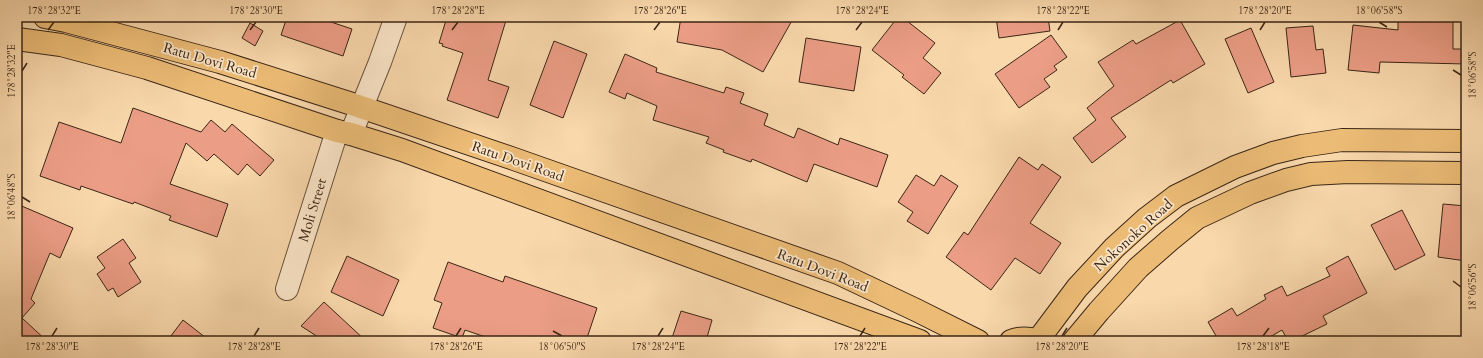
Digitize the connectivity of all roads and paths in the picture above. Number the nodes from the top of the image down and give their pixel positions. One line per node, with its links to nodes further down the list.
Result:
1 (396, 17): 6 (street, Moli Street)
2 (52, 18): 3 (main road, Ratu Dovi Road); 5 (main road)
3 (92, 22): 6 (main road, Ratu Dovi Road)
4 (17, 39): 5 (main road, Ratu Dovi Road)
5 (61, 46): 7 (main road, Ratu Dovi Road)
6 (362, 108): 7 (street, Moli Street); 13 (main road, Ratu Dovi Road)
7 (344, 132): 10 (street, Moli Street); 12 (main road, Ratu Dovi Road)
8 (1466, 141): 11 (main road, Nokonoko Road)
9 (1466, 172): 15 (main road, Nokonoko Road)
10 (288, 290)
11 (1039, 340): 14 (main road)
12 (920, 341)
13 (978, 341)
14 (1011, 341)
15 (1074, 341)

